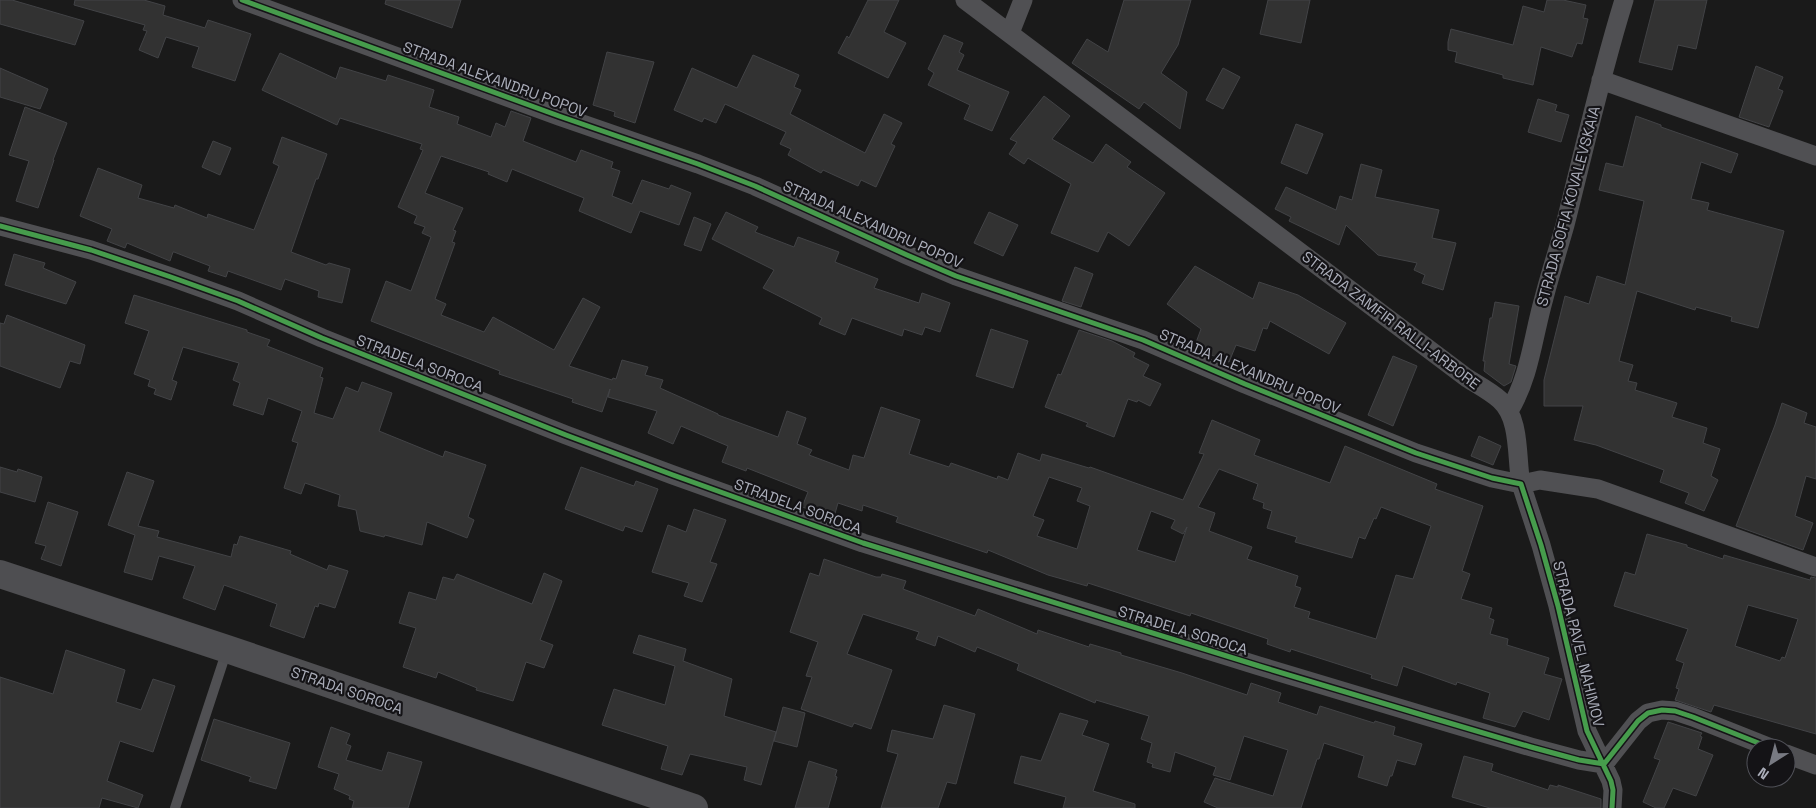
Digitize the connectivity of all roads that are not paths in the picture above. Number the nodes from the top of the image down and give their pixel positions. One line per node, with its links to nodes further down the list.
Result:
1 (242, 0): 10 (street, STRADA ALEXANDRU POPOV)
2 (965, 0): 5 (street, STRADA ZAMFIR RALLI-ARBORE)
3 (1023, 0): 5 (street)
4 (1624, 0): 6 (street, STRADA SOFIA KOVALEVSKAIA)
5 (1010, 33): 9 (street, STRADA ZAMFIR RALLI-ARBORE)
6 (1601, 80): 7 (street); 9 (street, STRADA SOFIA KOVALEVSKAIA)
7 (1816, 156)
8 (0, 226): 16 (street, STRADELA SOROCА)
9 (1509, 411): 10 (street)
10 (1521, 484): 11 (street); 16 (street, STRADA PAVEL NAHIMOV)
11 (1816, 567)
12 (0, 574): 13 (street, STRADA SOROCA)
13 (227, 648): 18 (lane); 19 (street, STRADA SOROCA)
14 (1746, 738): 16 (street)
15 (1796, 758): 17 (street)
16 (1604, 764): 20 (street, STRADA PAVEL NAHIMOV)
17 (1816, 765)
18 (175, 808)
19 (694, 808)
20 (1612, 808)

